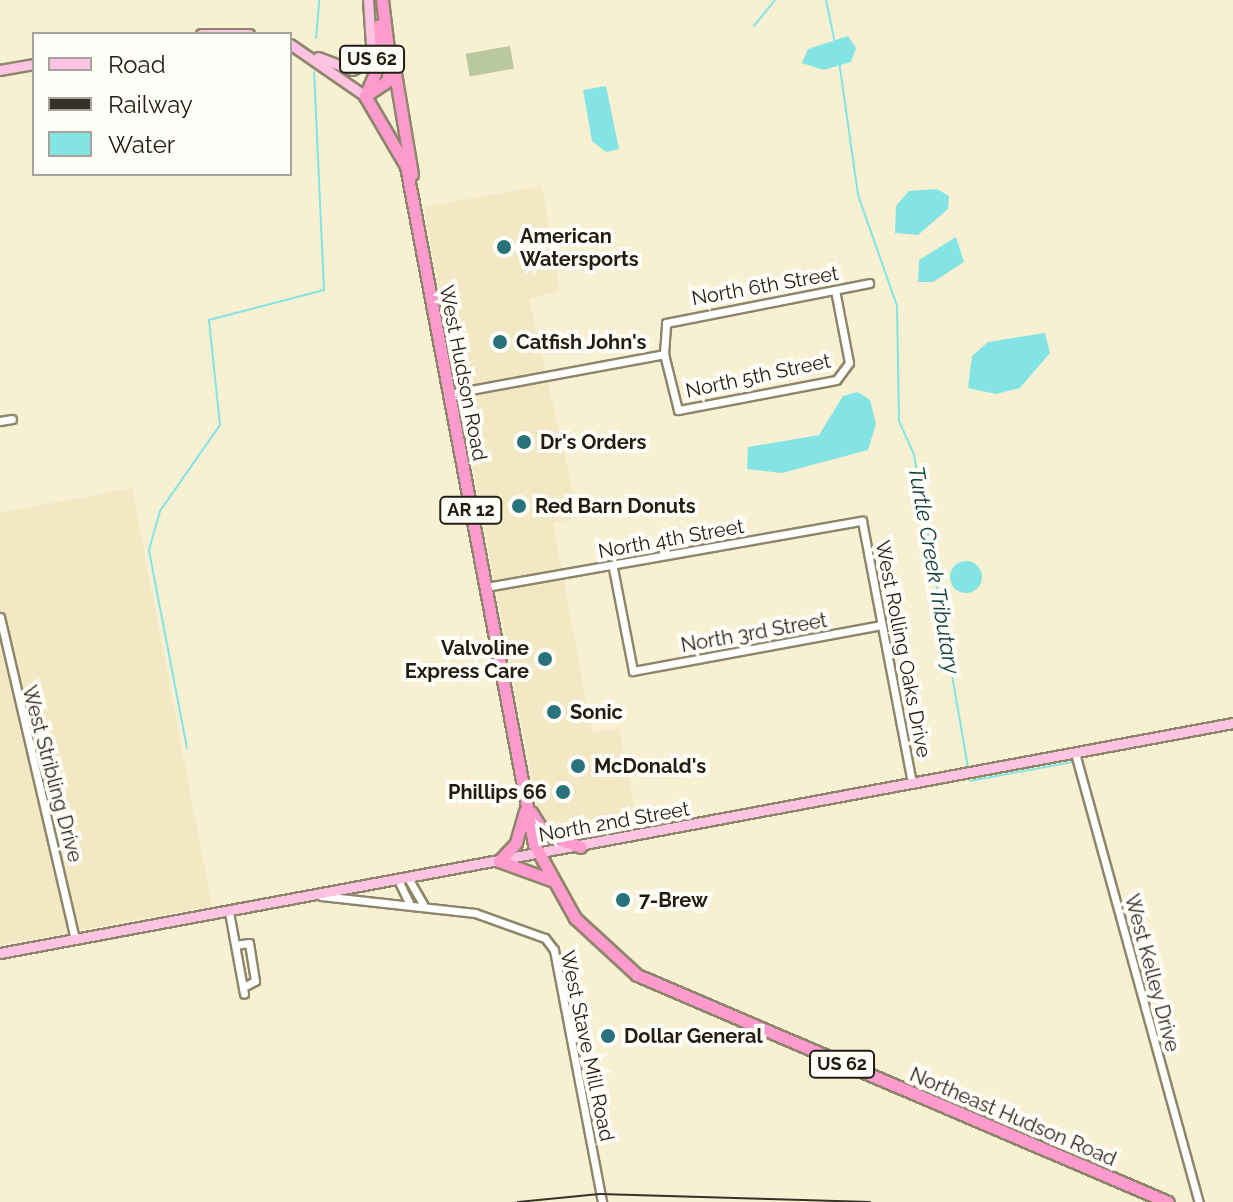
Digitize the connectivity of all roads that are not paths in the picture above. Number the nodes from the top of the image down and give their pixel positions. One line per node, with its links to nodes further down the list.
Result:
1 (371, 0): 5 (main road, US 62); 8 (highway, US 62)
2 (382, 0): 4 (highway, US 62)
3 (292, 45): 5 (main road)
4 (392, 55): 8 (highway); 9 (highway, AR 12)
5 (318, 57): 8 (main road)
6 (32, 64): 7 (main road)
7 (0, 70)
8 (365, 96): 9 (highway, West Hudson Road / AR 12)
9 (412, 190): 13 (highway, West Hudson Road / AR 12)
10 (869, 283): 11 (street, North 6th Street)
11 (835, 290): 12 (street, North 6th Street); 12 (street, North 5th Street)
12 (664, 354): 13 (street)
13 (449, 394): 18 (highway, West Hudson Road / AR 12)
14 (12, 419): 15 (street)
15 (0, 421)
16 (862, 521): 17 (street, North 4th Street); 20 (street, West Rolling Oaks Drive)
17 (613, 568): 18 (street, North 4th Street); 20 (street, North 3rd Street)
18 (486, 587): 24 (highway, West Hudson Road / AR 12)
19 (0, 617): 34 (street, West Stribling Drive)
20 (881, 625): 23 (street, West Rolling Oaks Drive)
21 (1233, 723): 22 (main road, North 2nd Street)
22 (1075, 753): 23 (main road, North 2nd Street); 39 (street, West Kelley Drive)
23 (912, 783): 25 (main road, North 2nd Street)
24 (526, 805): 25 (highway); 26 (highway, West Hudson Road / AR 12); 27 (highway, AR 12)
25 (580, 847): 26 (main road, North 2nd Street)
26 (538, 854): 27 (main road, North 2nd Street); 29 (highway, Northeast Hudson Road / US 62)
27 (499, 861): 28 (main road, North 2nd Street); 29 (highway)
28 (403, 879): 30 (main road, North 2nd Street); 31 (street); 32 (street)
29 (551, 880): 38 (highway, Northeast Hudson Road / US 62)
30 (318, 896): 31 (street, West Stave Mill Road); 33 (main road, North 2nd Street)
31 (409, 904): 32 (street, West Stave Mill Road)
32 (423, 904): 37 (street, West Stave Mill Road)
33 (229, 912): 34 (main road, North 2nd Street); 35 (street)
34 (75, 939): 36 (main road, North 2nd Street)
35 (235, 945): 35 (street)
36 (0, 953)
37 (601, 1198)
38 (1168, 1202)
39 (1199, 1202)

